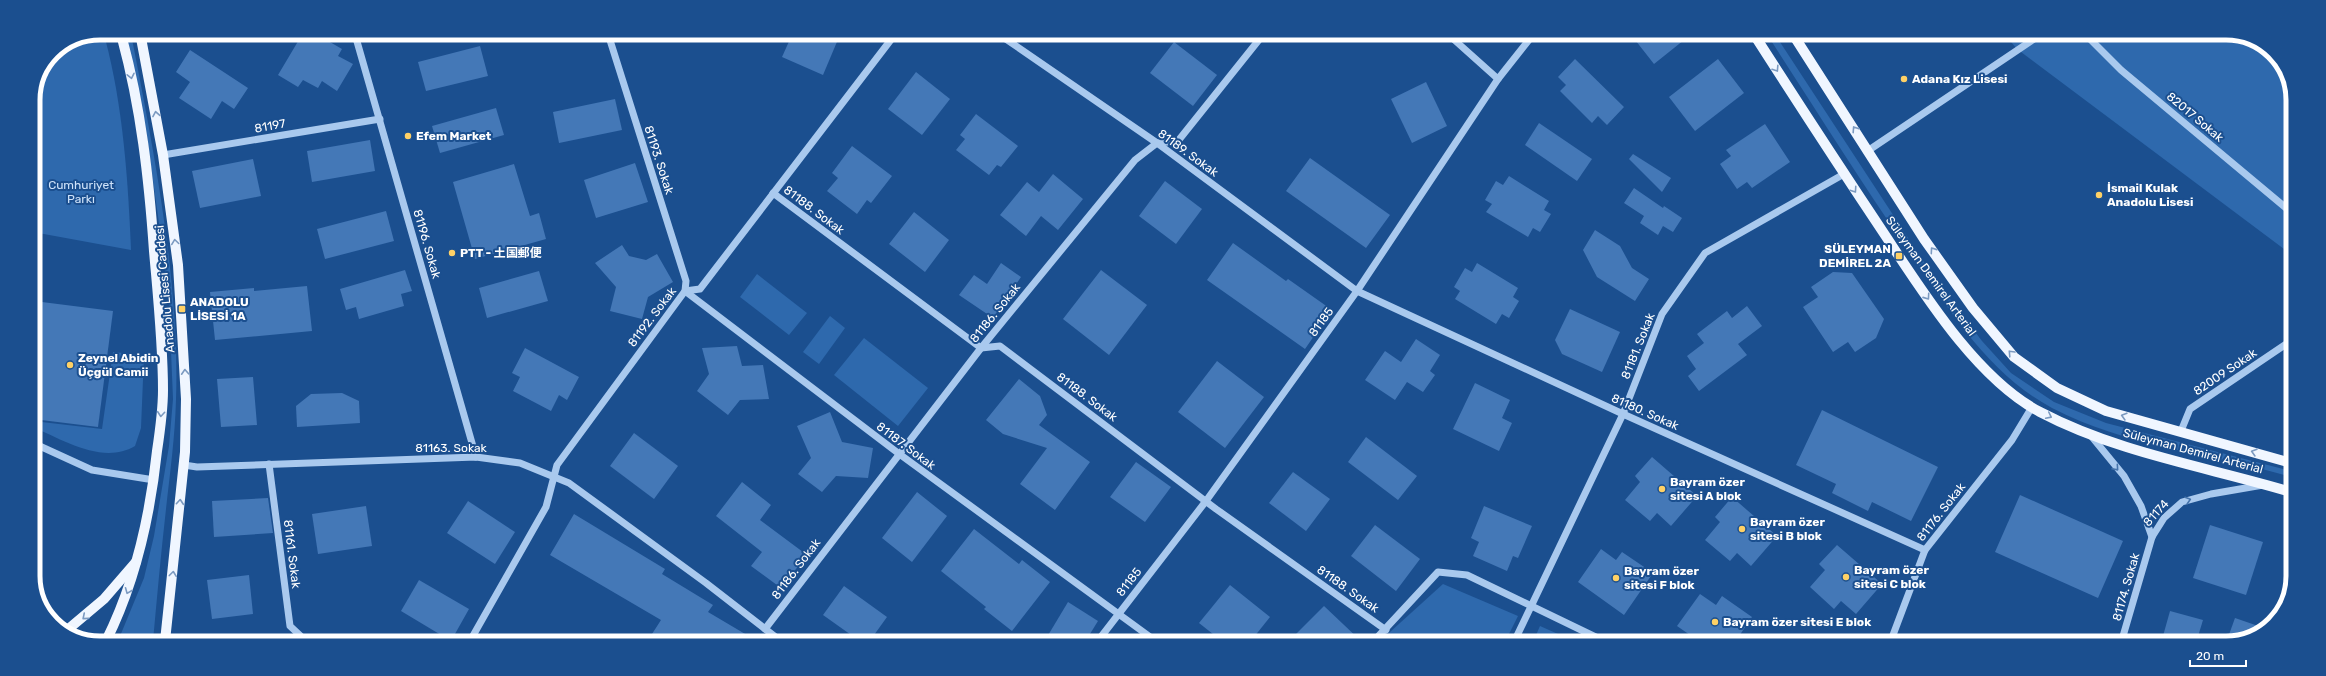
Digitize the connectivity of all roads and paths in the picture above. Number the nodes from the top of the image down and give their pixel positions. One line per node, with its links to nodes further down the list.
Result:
1 (122, 40): 37 (main road, Anadolu Lisesi Caddesi, one-way to 37)
2 (141, 40): 18 (main road, Anadolu Lisesi Caddesi, one-way to 2)
3 (357, 40): 15 (street, 81196. Sokak)
4 (610, 40): 23 (street, 81193. Sokak)
5 (892, 40): 20 (street, 81192. Sokak)
6 (1007, 40): 16 (street, 81189. Sokak)
7 (1259, 40): 16 (street)
8 (1454, 40): 14 (street)
9 (1529, 40): 14 (street, 81185)
10 (1758, 40): 19 (main road, Süleyman Demirel Arterial, one-way to 19)
11 (1797, 40): 17 (main road, Süleyman Demirel Arterial, one-way to 11)
12 (2034, 40): 17 (street)
13 (2091, 40): 21 (street, 82017 Sokak)
14 (1498, 79): 22 (street, 81185)
15 (380, 120): 18 (street, 81197); 32 (street, 81196. Sokak)
16 (1157, 143): 22 (street, 81189. Sokak); 25 (street, 81186. Sokak)
17 (1869, 150): 28 (main road, Süleyman Demirel Arterial, one-way to 17)
18 (163, 155): 35 (main road, Anadolu Lisesi Caddesi, one-way to 18)
19 (1844, 174): 26 (main road, Süleyman Demirel Arterial, one-way to 26); 27 (street, 81181. Sokak)
20 (773, 193): 23 (street, 81192. Sokak); 25 (street, 81188. Sokak)
21 (2286, 208)
22 (1357, 290): 27 (street, 81180. Sokak); 40 (street, 81185)
23 (685, 291): 31 (street, 81187. Sokak); 36 (street, 81192. Sokak)
24 (2286, 344): 28 (street, 82009 Sokak)
25 (981, 348): 31 (street, 81186. Sokak); 40 (street, 81188. Sokak)
26 (2032, 407): 29 (main road, Süleyman Demirel Arterial, one-way to 29); 42 (street, 81176. Sokak)
27 (1623, 414): 42 (street, 81180. Sokak); 44 (street, 81181. Sokak)
28 (2181, 431): 33 (main road, Süleyman Demirel Arterial, one-way to 28)
29 (2092, 437): 38 (main road, Süleyman Demirel Arterial); 41 (street, 81174, one-way to 41)
30 (40, 446): 37 (street)
31 (898, 454): 45 (street, 81187. Sokak); 47 (street, 81186. Sokak)
32 (476, 457): 34 (street, 81163. Sokak); 36 (street, 81163. Sokak)
33 (2286, 462)
34 (269, 464): 35 (street, 81163. Sokak); 51 (street, 81161. Sokak)
35 (184, 465): 50 (main road, Anadolu Lisesi Caddesi, one-way to 35)
36 (553, 476): 47 (street, 81163. Sokak); 52 (street, 81192. Sokak)
37 (154, 480): 43 (main road, Anadolu Lisesi Caddesi)
38 (2266, 485): 39 (main road, Süleyman Demirel Arterial); 41 (street, 81174, one-way to 38)
39 (2286, 491)
40 (1206, 501): 45 (street, 81185); 48 (street, 81188. Sokak)
41 (2152, 537): 60 (street, 81174. Sokak)
42 (1925, 550): 59 (street, 81176. Sokak)
43 (139, 557): 46 (main road, one-way to 46); 49 (main road, Anadolu Lisesi Caddesi, one-way to 49)
44 (1530, 608): 48 (street); 57 (street, 81181. Sokak); 58 (street)
45 (1118, 614): 54 (street, 81185); 55 (street, 81187. Sokak)
46 (70, 628)
47 (765, 629): 53 (street, 81163. Sokak)
48 (1386, 630): 56 (street)
49 (108, 636)
50 (166, 636)
51 (301, 636)
52 (473, 636)
53 (774, 636)
54 (1102, 636)
55 (1149, 636)
56 (1380, 636)
57 (1517, 636)
58 (1593, 636)
59 (1893, 636)
60 (2123, 636)

